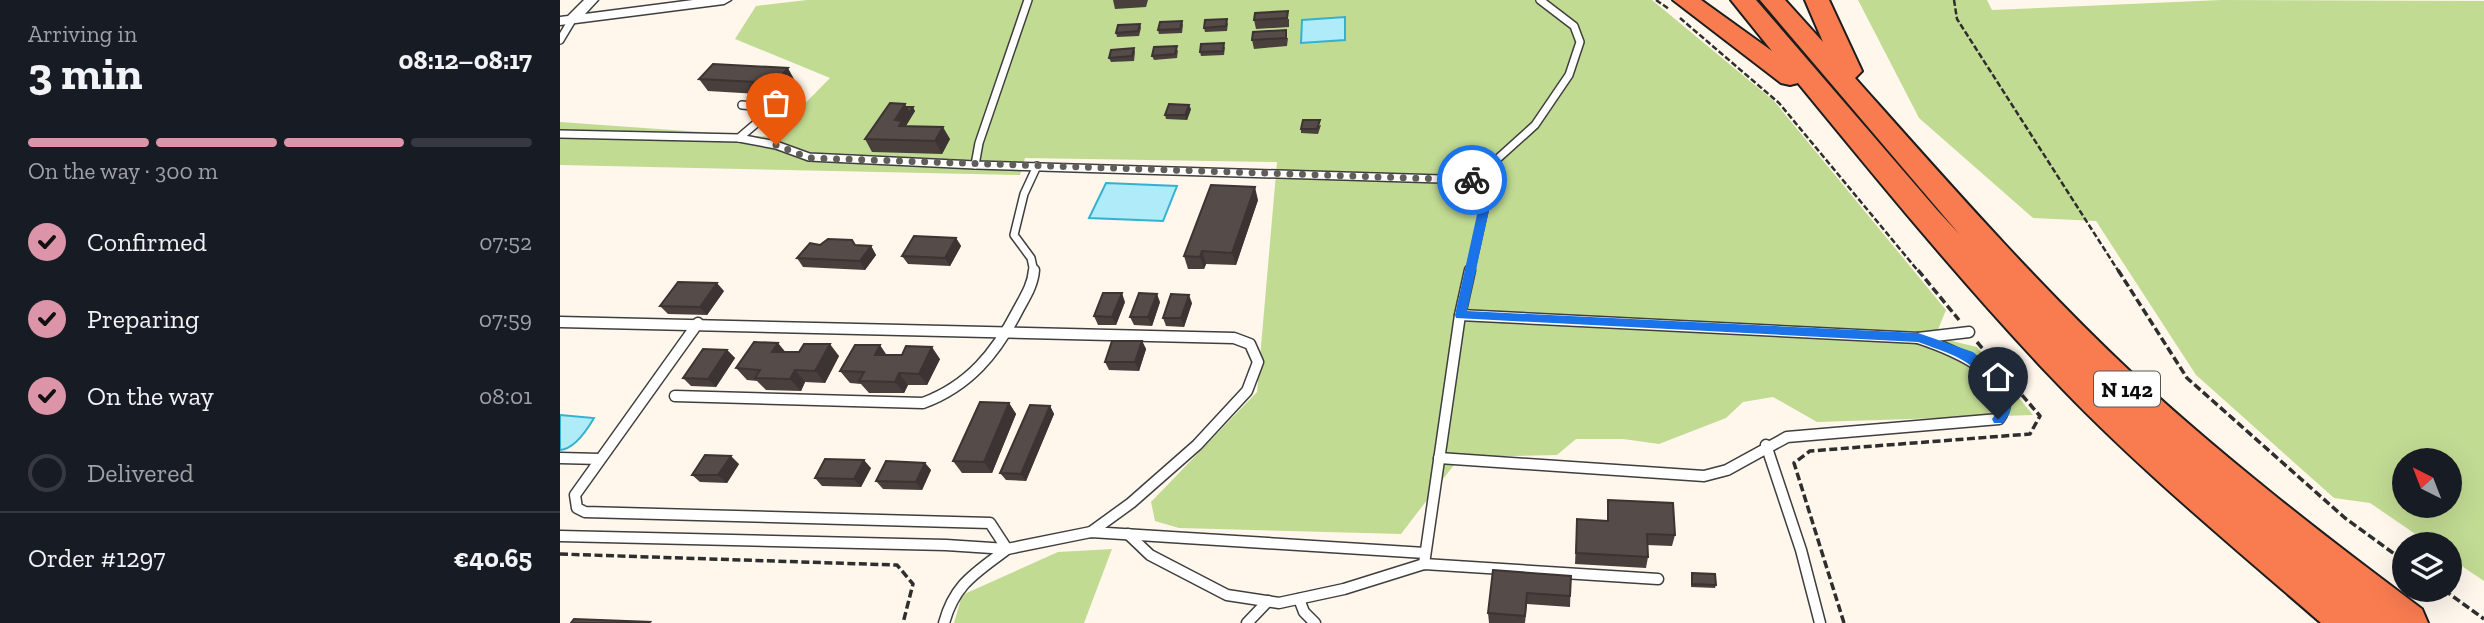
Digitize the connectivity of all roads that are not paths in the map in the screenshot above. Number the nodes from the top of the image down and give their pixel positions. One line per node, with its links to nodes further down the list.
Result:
1 (591, 0): 11 (street)
2 (621, 0): 10 (street)
3 (724, 0): 10 (street)
4 (1028, 0): 17 (lane)
5 (1540, 0): 19 (lane)
6 (1685, 0): 14 (highway)
7 (1744, 0): 14 (highway, N 142)
8 (1772, 0): 14 (highway, N 142)
9 (1817, 0): 14 (highway)
10 (616, 15): 11 (street)
11 (566, 21): 12 (lane)
12 (560, 40)
13 (742, 105): 16 (lane)
14 (1871, 132): 43 (highway, N 142); 44 (highway, N 142)
15 (560, 134): 16 (lane)
16 (739, 138): 17 (lane)
17 (975, 165): 18 (lane)
18 (1038, 166): 19 (lane); 23 (lane)
19 (1474, 180): 20 (lane)
20 (1460, 315): 25 (lane); 29 (lane)
21 (560, 322): 22 (lane)
22 (698, 323): 23 (lane); 30 (lane)
23 (1007, 332): 26 (lane); 31 (lane)
24 (1969, 332): 25 (lane)
25 (1918, 338): 27 (lane)
26 (675, 396)
27 (1766, 446): 29 (lane); 42 (lane)
28 (560, 458): 30 (lane)
29 (1439, 458): 35 (lane)
30 (600, 459): 34 (lane)
31 (1091, 532): 32 (lane); 34 (lane)
32 (1128, 534): 35 (lane); 38 (lane)
33 (560, 536): 34 (lane)
34 (1007, 549): 39 (lane)
35 (1425, 559): 36 (lane); 37 (lane)
36 (1658, 579)
37 (1299, 599): 38 (lane); 41 (lane)
38 (1268, 601): 40 (lane)
39 (944, 623)
40 (1247, 623)
41 (1315, 623)
42 (1820, 623)
43 (2352, 623)
44 (2407, 623)

